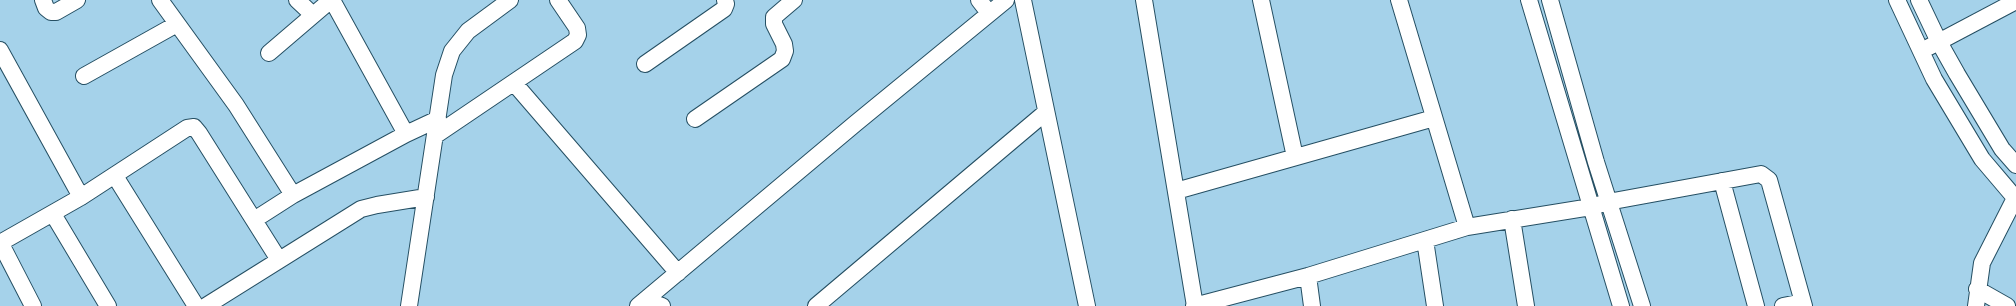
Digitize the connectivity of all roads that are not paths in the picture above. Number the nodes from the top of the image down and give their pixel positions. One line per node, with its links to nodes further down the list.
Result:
1 (43, 0): 2 (street)
2 (76, 0)
3 (160, 0): 23 (street)
4 (297, 0): 22 (street)
5 (332, 0): 22 (street); 35 (street)
6 (510, 0): 33 (street)
7 (558, 0): 30 (street)
8 (725, 0): 28 (street)
9 (794, 0): 34 (street)
10 (978, 0): 21 (street)
11 (1006, 0): 21 (street)
12 (1023, 0): 31 (street)
13 (1144, 0): 41 (street)
14 (1262, 0): 37 (street)
15 (1399, 0): 32 (street)
16 (1529, 0): 47 (street)
17 (1550, 0): 46 (street)
18 (1897, 0): 26 (street)
19 (1919, 0): 24 (street)
20 (2016, 1): 24 (street)
21 (989, 13): 55 (street)
22 (313, 14): 27 (street)
23 (177, 24): 29 (street); 42 (street)
24 (1938, 42): 26 (street); 38 (street)
25 (0, 50): 43 (street)
26 (1920, 50): 45 (street)
27 (268, 53)
28 (645, 64)
29 (84, 76)
30 (514, 83): 36 (street); 55 (street)
31 (1046, 112): 66 (street); 67 (street)
32 (1434, 118): 37 (street); 51 (street)
33 (438, 119): 35 (street); 36 (street)
34 (695, 119)
35 (406, 134): 42 (street)
36 (436, 135): 44 (street)
37 (1294, 158): 41 (street)
38 (2016, 165)
39 (115, 176): 43 (street); 50 (street); 62 (street)
40 (1722, 180): 46 (street); 59 (street); 74 (street)
41 (1176, 191): 68 (street)
42 (294, 195): 50 (street)
43 (81, 197): 48 (street)
44 (426, 197): 54 (street); 64 (street)
45 (2016, 198): 57 (street)
46 (1608, 202): 47 (street); 73 (street)
47 (1591, 207): 49 (street); 72 (street)
48 (53, 214): 53 (street); 61 (street)
49 (1512, 219): 51 (street); 71 (street)
50 (254, 220): 54 (street)
51 (1467, 227): 52 (street)
52 (1425, 240): 56 (street); 70 (street)
53 (0, 243): 60 (street)
54 (279, 260): 63 (street)
55 (678, 273): 58 (street)
56 (1308, 276): 68 (street); 69 (street)
57 (1977, 288): 76 (street); 77 (street)
58 (641, 303): 65 (street)
59 (1803, 304): 75 (street)
60 (34, 306)
61 (108, 306)
62 (196, 306)
63 (206, 306)
64 (409, 306)
65 (662, 306)
66 (816, 306)
67 (1087, 306)
68 (1195, 306)
69 (1312, 306)
70 (1435, 306)
71 (1526, 306)
72 (1621, 306)
73 (1642, 306)
74 (1756, 306)
75 (1782, 306)
76 (1976, 306)
77 (2007, 306)

